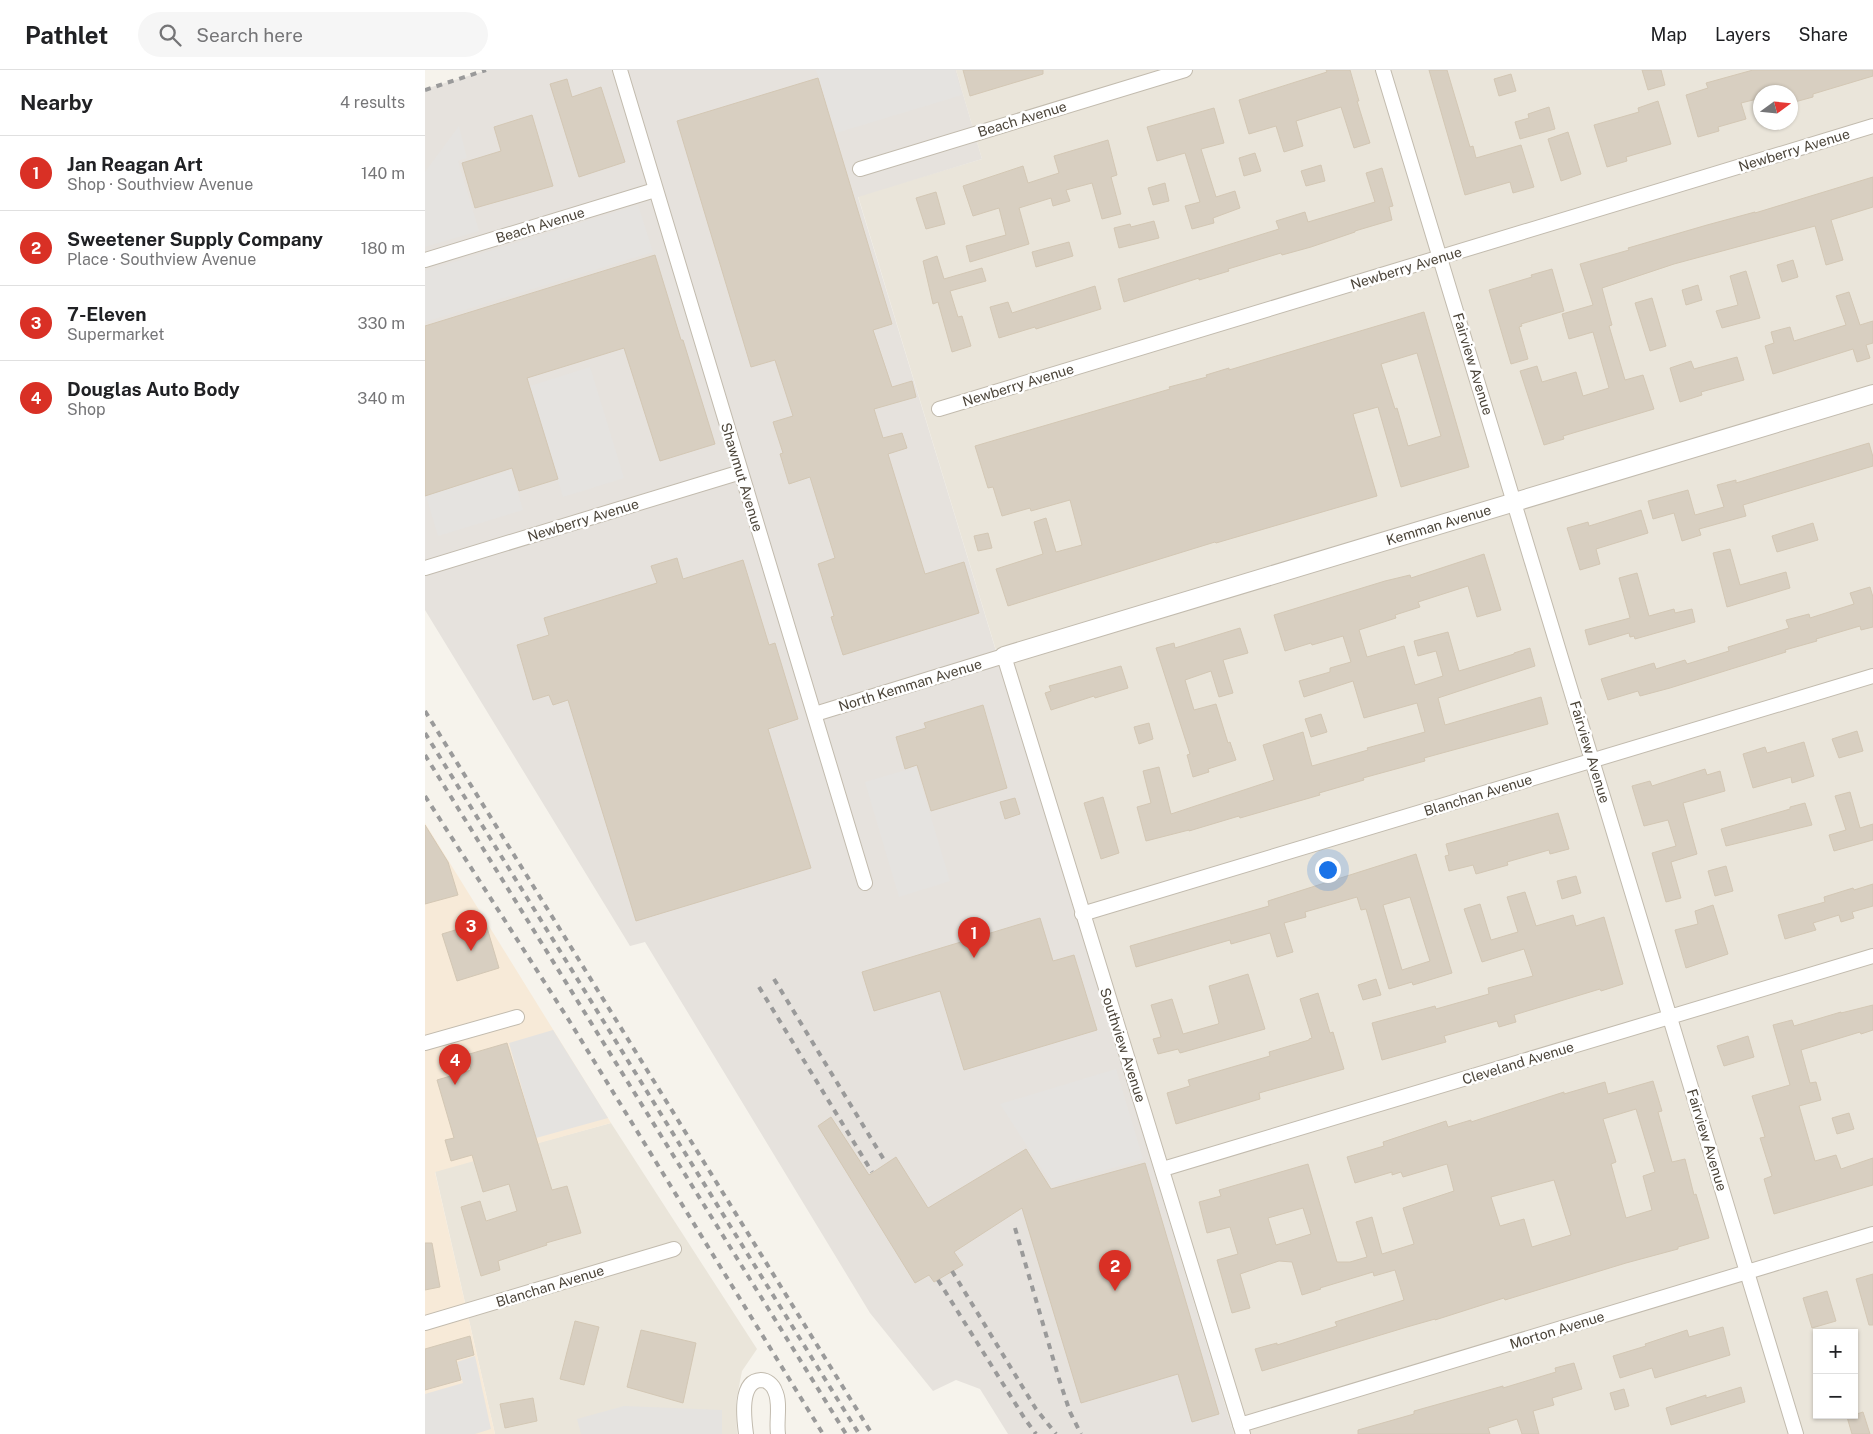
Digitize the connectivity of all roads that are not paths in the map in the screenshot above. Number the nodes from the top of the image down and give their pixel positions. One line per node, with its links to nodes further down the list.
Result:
1 (621, 70): 6 (street, Shawmut Avenue)
2 (1185, 70): 5 (street, Beach Avenue)
3 (1383, 70): 7 (street, Fairview Avenue)
4 (1873, 126): 7 (street, Newberry Avenue)
5 (859, 169)
6 (655, 190): 8 (street, Beach Avenue); 11 (street, Shawmut Avenue)
7 (1440, 257): 10 (street, Newberry Avenue); 12 (street, Fairview Avenue)
8 (425, 260)
9 (1873, 394): 12 (street, Kemman Avenue)
10 (939, 409)
11 (741, 472): 13 (street, Newberry Avenue); 16 (street, Shawmut Avenue)
12 (1514, 502): 14 (street, Kemman Avenue); 17 (street, Fairview Avenue)
13 (425, 568)
14 (1004, 656): 16 (street, North Kemman Avenue); 19 (street, Southview Avenue)
15 (1873, 676): 17 (street, Blanchan Avenue)
16 (815, 714): 18 (street, Shawmut Avenue)
17 (1592, 760): 19 (street, Blanchan Avenue); 22 (street, Fairview Avenue)
18 (865, 883)
19 (1082, 914): 24 (street, Southview Avenue)
20 (1873, 956): 22 (street, Cleveland Avenue)
21 (517, 1017): 23 (street)
22 (1670, 1018): 24 (street, Cleveland Avenue); 27 (street, Fairview Avenue)
23 (425, 1044)
24 (1163, 1169): 29 (street, Southview Avenue)
25 (1873, 1234): 27 (street, Morton Avenue)
26 (674, 1249): 28 (street, Blanchan Avenue)
27 (1747, 1272): 29 (street, Morton Avenue); 32 (street, Fairview Avenue)
28 (425, 1323)
29 (1241, 1430)
30 (745, 1434): 31 (street)
31 (778, 1434)
32 (1796, 1434)

